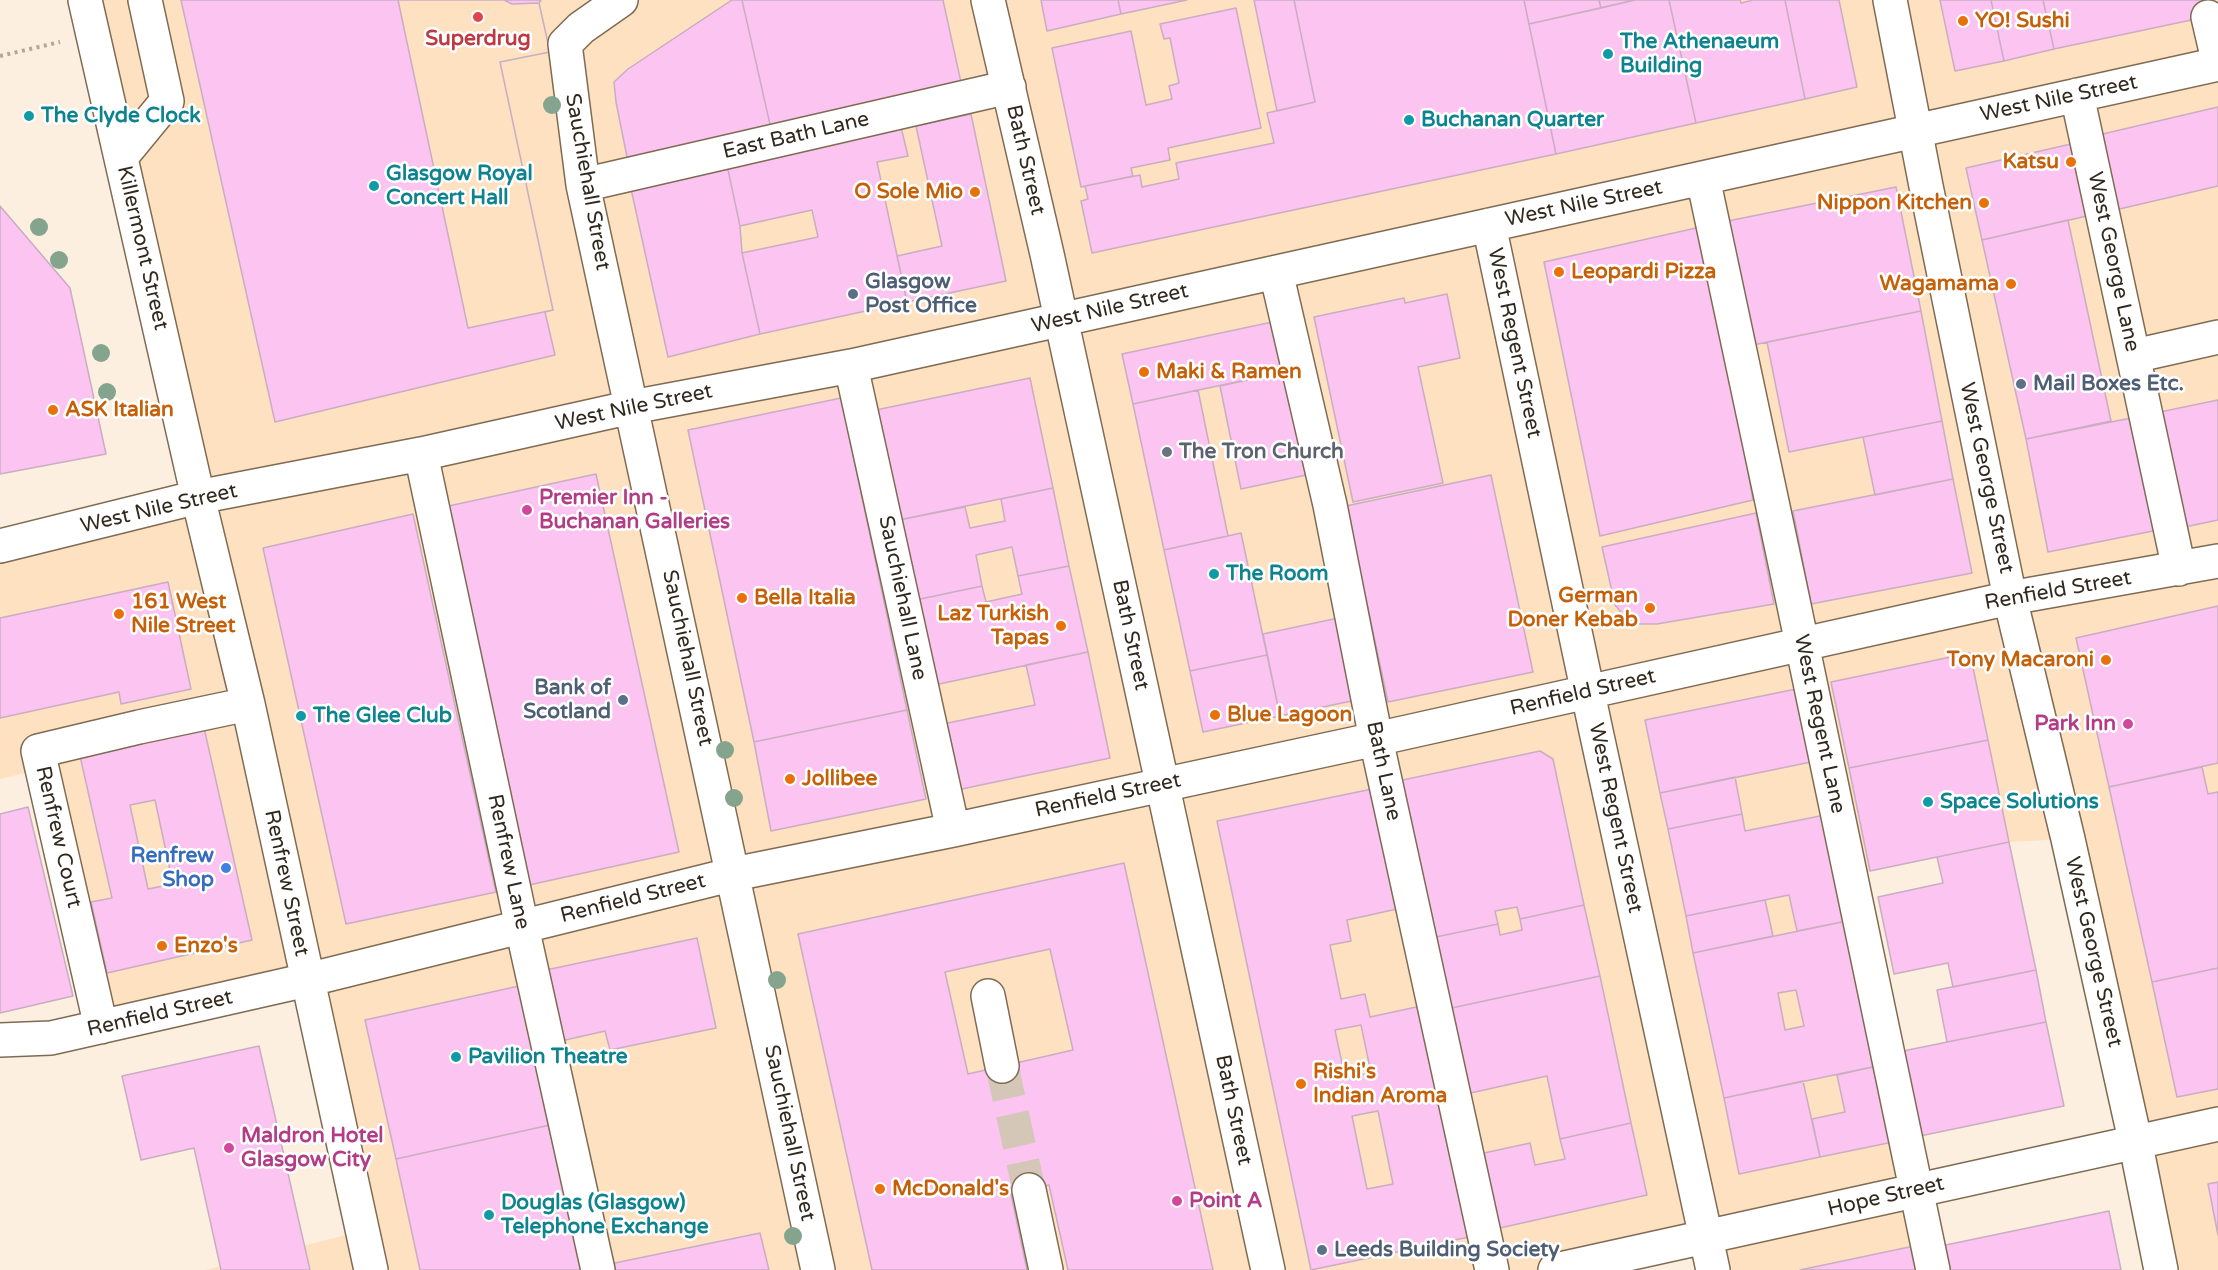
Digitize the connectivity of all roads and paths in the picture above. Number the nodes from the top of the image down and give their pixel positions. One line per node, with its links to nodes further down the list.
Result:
1 (85, 0): 7 (street, Killermont Street)
2 (145, 0): 13 (street)
3 (621, 0): 15 (street, Sauchiehall Street)
4 (988, 0): 10 (street, Bath Street)
5 (1890, 0): 12 (street, West George Street)
6 (2208, 16): 9 (street)
7 (93, 35): 8 (path); 13 (street, Killermont Street)
8 (0, 56)
9 (2218, 62): 11 (street, West Nile Street)
10 (1009, 87): 15 (street, East Bath Lane); 18 (street, Bath Street)
11 (2077, 95): 12 (street, West Nile Street); 20 (street, West George Lane)
12 (1917, 132): 14 (street, West Nile Street); 28 (street, West George Street)
13 (121, 157): 24 (street, Killermont Street)
14 (1703, 178): 16 (street, West Nile Street); 29 (street, West Regent Lane)
15 (583, 185): 22 (street, Sauchiehall Street)
16 (1489, 225): 17 (street, West Nile Street); 30 (street, West Regent Street)
17 (1276, 272): 18 (street, West Nile Street); 32 (street, Bath Lane)
18 (1061, 321): 21 (street, West Nile Street); 33 (street, Bath Street)
19 (2218, 337): 20 (street)
20 (2134, 356): 27 (street, West George Lane)
21 (852, 366): 22 (street, West Nile Street); 34 (street, Sauchiehall Lane)
22 (632, 407): 23 (street, West Nile Street); 35 (street, Sauchiehall Street)
23 (421, 454): 24 (street, West Nile Street); 36 (street, Renfrew Lane)
24 (198, 497): 25 (street, West Nile Street); 31 (street, Renfrew Street)
25 (0, 546)
26 (2218, 561): 27 (street, Renfield Street)
27 (2179, 569): 28 (street, Renfield Street)
28 (2010, 598): 29 (street, Renfield Street); 43 (street, West George Street)
29 (1802, 644): 30 (street, Renfield Street); 45 (street, West Regent Lane)
30 (1588, 692): 32 (street, Renfield Street); 46 (street, West Regent Street)
31 (248, 704): 37 (street, Renfrew Street); 39 (street, Renfrew Court)
32 (1376, 739): 33 (street, Renfield Street); 52 (street, Bath Lane)
33 (1162, 784): 34 (street, Renfield Street); 51 (street, Bath Street)
34 (953, 830): 35 (street, Renfield Street)
35 (734, 874): 36 (street, Renfield Street); 49 (street, Sauchiehall Street)
36 (522, 927): 37 (street, Renfield Street); 48 (street, Renfrew Lane)
37 (307, 980): 39 (street, Renfield Street); 47 (street, Renfrew Street)
38 (988, 996): 41 (street)
39 (101, 1027): 40 (street, Renfield Street)
40 (0, 1040)
41 (1002, 1066)
42 (2218, 1124): 43 (street, Hope Street)
43 (2135, 1140): 45 (street, Hope Street); 56 (street, West George Street)
44 (1029, 1190): 50 (street)
45 (1915, 1191): 46 (street, Hope Street); 55 (street, West Regent Lane)
46 (1706, 1237): 53 (street, Hope Street); 54 (street, West Regent Street)
47 (371, 1270)
48 (598, 1270)
49 (818, 1270)
50 (1046, 1270)
51 (1268, 1270)
52 (1492, 1270)
53 (1555, 1270)
54 (1713, 1270)
55 (1933, 1270)
56 (2162, 1270)

